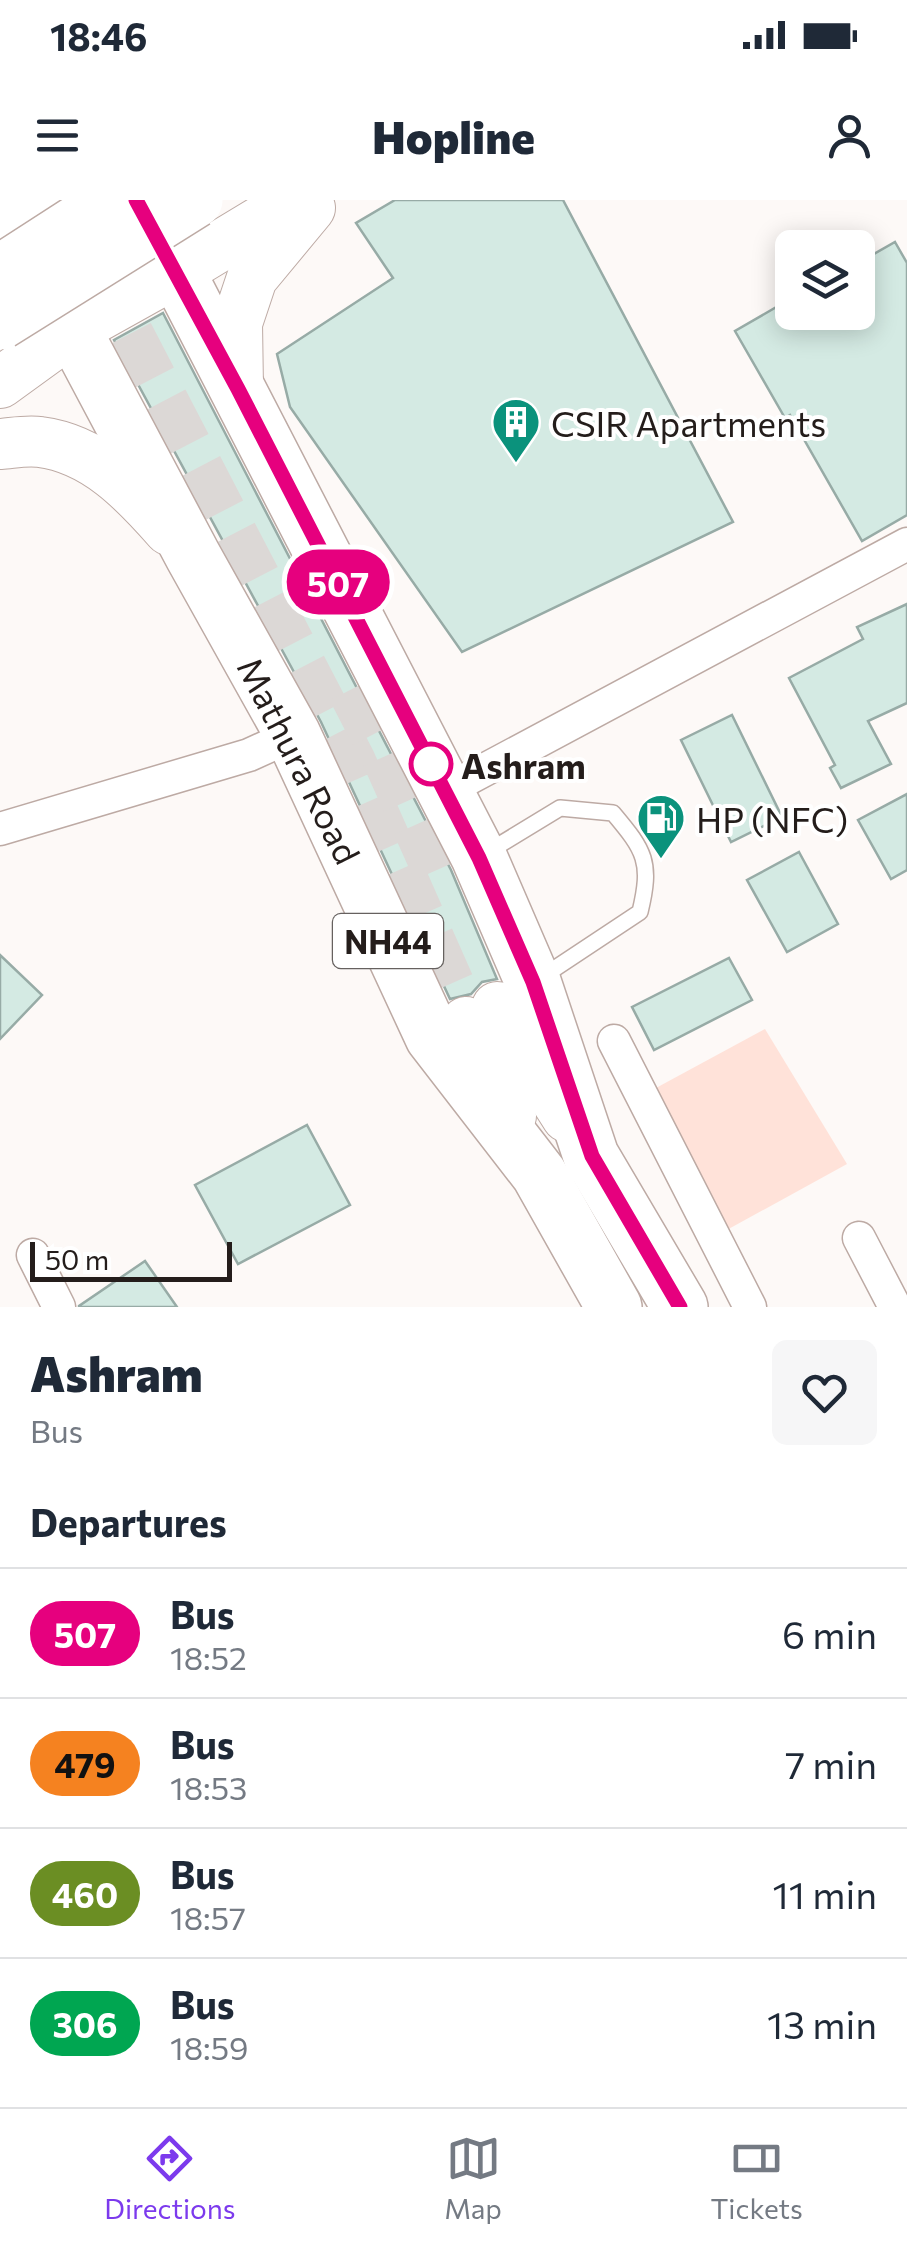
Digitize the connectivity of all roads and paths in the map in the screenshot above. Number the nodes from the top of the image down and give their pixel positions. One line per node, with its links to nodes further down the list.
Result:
1 (113, 200): 6 (highway, bridge)
2 (136, 200): 7 (main road)
3 (195, 200): 8 (highway, bridge)
4 (296, 200): 7 (main road)
5 (316, 200): 11 (main road)
6 (10, 224): 9 (highway, Mathura Road / NH44)
7 (177, 272): 9 (main road); 11 (highway)
8 (0, 322)
9 (73, 330): 10 (main road); 14 (highway, Mathura Road / NH44)
10 (0, 382)
11 (238, 389): 16 (highway)
12 (0, 444): 14 (main road)
13 (905, 550): 16 (street)
14 (192, 556): 15 (highway, Mathura Road / NH44)
15 (293, 736): 17 (street); 21 (highway, Mathura Road / NH44)
16 (446, 791): 18 (highway)
17 (0, 828)
18 (479, 858): 19 (highway); 19 (lane)
19 (499, 1004): 21 (main road); 26 (highway)
20 (614, 1041): 27 (street)
21 (539, 1174): 25 (highway, Mathura Road / NH44)
22 (859, 1238): 28 (street)
23 (33, 1255): 24 (street)
24 (59, 1307)
25 (614, 1307)
26 (680, 1307)
27 (750, 1307)
28 (896, 1307)

